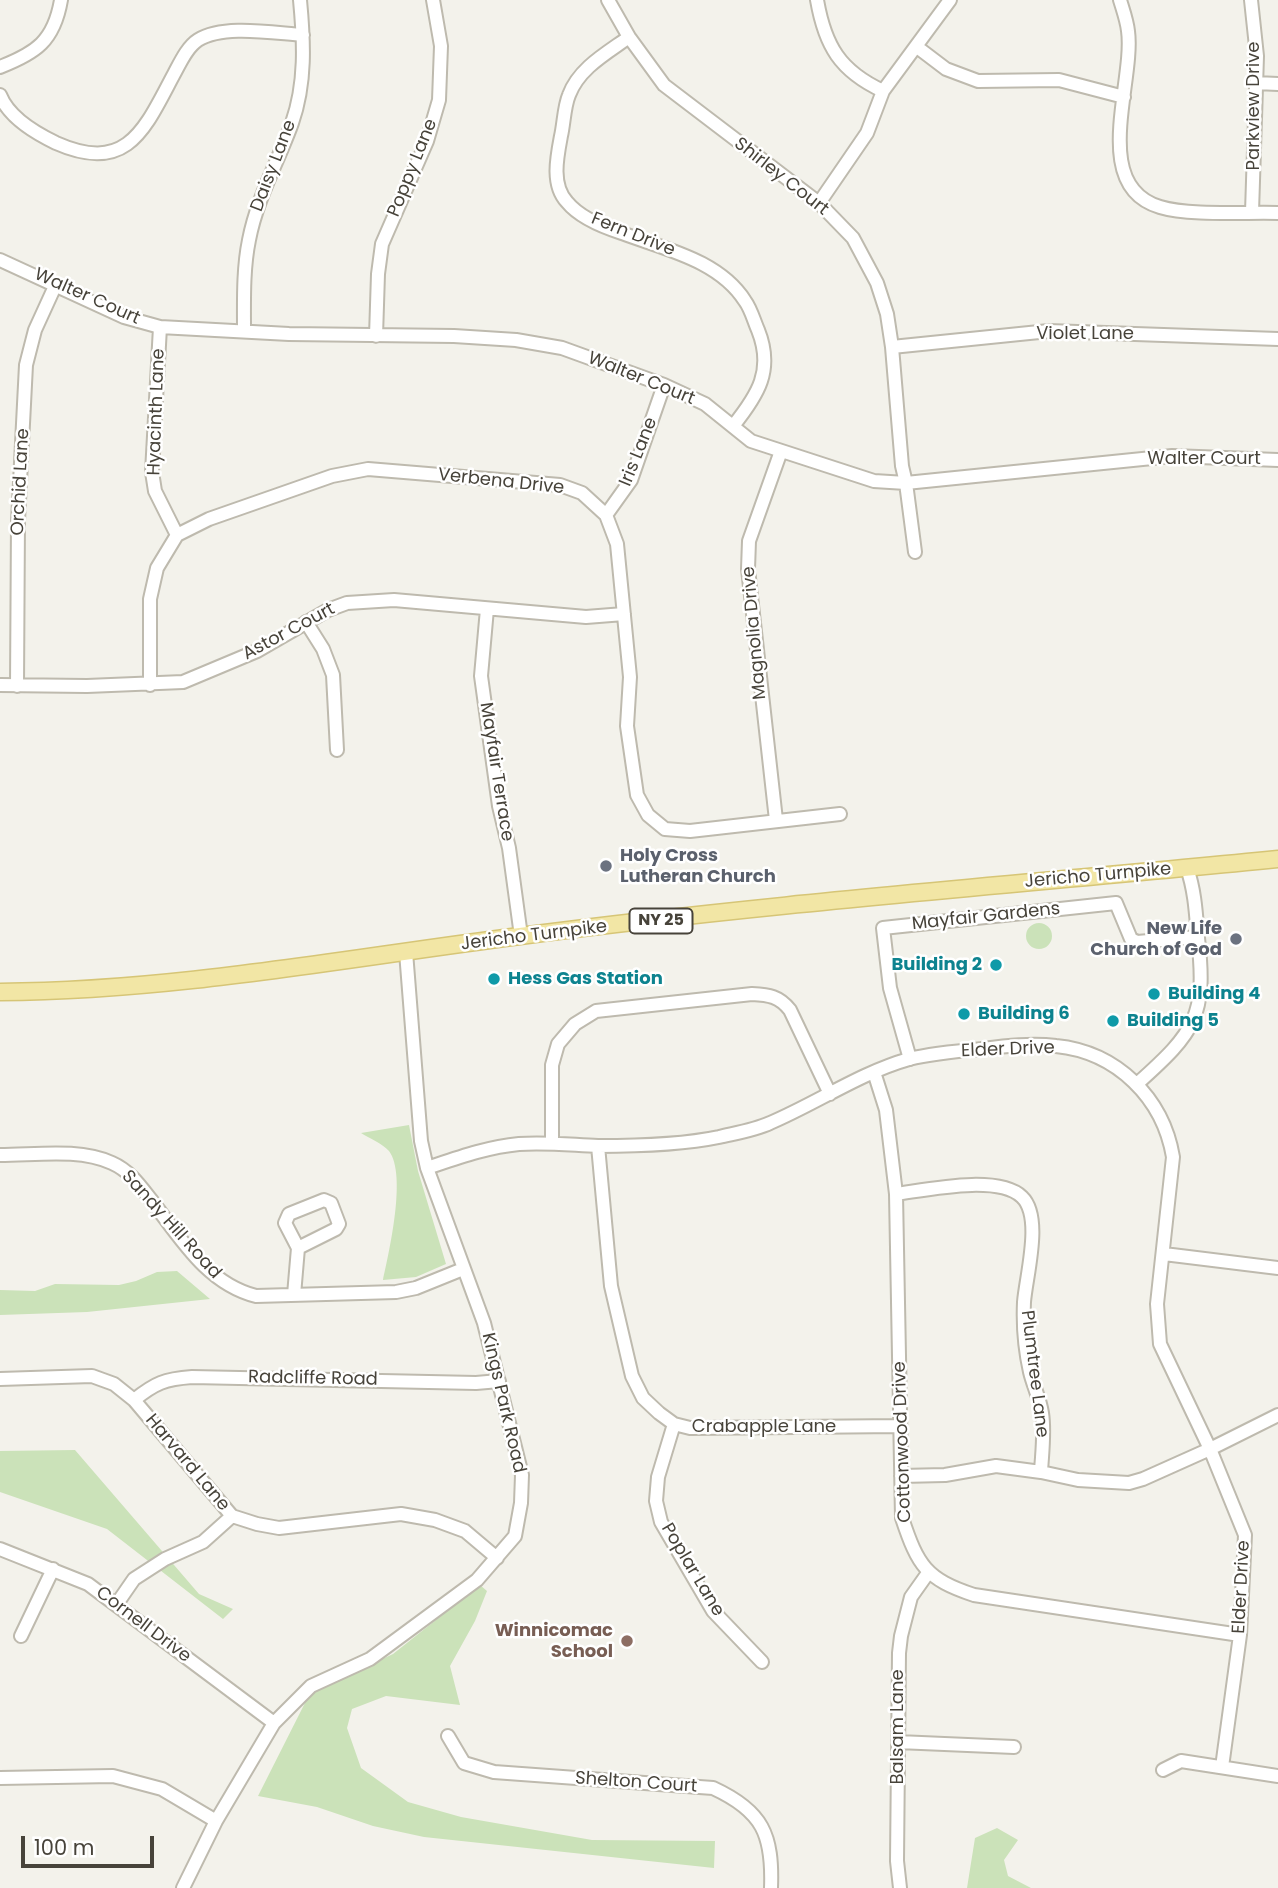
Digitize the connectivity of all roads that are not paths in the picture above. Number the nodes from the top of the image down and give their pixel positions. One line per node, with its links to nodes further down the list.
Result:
1 (61, 0): 12 (street)
2 (300, 0): 9 (street, Daisy Lane)
3 (433, 0): 25 (street, Poppy Lane)
4 (608, 0): 10 (street, Shirley Court)
5 (817, 0): 15 (street)
6 (950, 0): 11 (street)
7 (1120, 0): 17 (street)
8 (1251, 0): 13 (street, Parkview Drive)
9 (303, 35): 16 (street); 24 (street, Daisy Lane)
10 (629, 37): 18 (street, Shirley Court); 29 (street, Fern Drive)
11 (917, 47): 15 (street); 17 (street)
12 (0, 67)
13 (1256, 83): 14 (street); 19 (street, Parkview Drive)
14 (1278, 83)
15 (884, 91): 18 (street)
16 (0, 95)
17 (1124, 97): 19 (street)
18 (819, 203): 27 (street, Shirley Court)
19 (1252, 212): 20 (street)
20 (1278, 213)
21 (0, 260): 22 (street, Walter Court)
22 (56, 284): 23 (street, Walter Court); 41 (street, Orchid Lane)
23 (160, 327): 24 (street, Walter Court); 34 (street, Hyacinth Lane)
24 (244, 331): 25 (street, Walter Court)
25 (376, 336): 28 (street, Walter Court)
26 (1278, 339): 27 (street, Violet Lane)
27 (892, 347): 32 (street, Shirley Court)
28 (664, 385): 29 (street, Walter Court); 33 (street, Iris Lane)
29 (733, 426): 30 (street, Walter Court)
30 (781, 451): 32 (street, Walter Court); 44 (street, Magnolia Drive)
31 (1278, 460): 32 (street, Walter Court)
32 (906, 483): 35 (street, Shirley Court)
33 (606, 515): 34 (street, Verbena Drive); 37 (street)
34 (177, 535): 40 (street)
35 (915, 552)
36 (487, 609): 37 (street, Astor Court); 38 (street, Astor Court); 47 (street, Mayfair Terrace)
37 (624, 614): 44 (street)
38 (306, 622): 40 (street, Astor Court); 42 (street)
39 (0, 685): 41 (street, Astor Court)
40 (150, 685): 41 (street, Astor Court)
41 (17, 686)
42 (337, 750)
43 (840, 814): 44 (street)
44 (776, 820)
45 (1278, 859): 46 (main road, Jericho Turnpike / NY 25)
46 (1187, 868): 47 (main road, Jericho Turnpike / NY 25); 48 (street)
47 (521, 936): 49 (main road, Jericho Turnpike / NY 25)
48 (1198, 937): 51 (street, Mayfair Gardens); 53 (street)
49 (406, 951): 50 (main road, Jericho Turnpike / NY 25); 58 (street, Kings Park Road)
50 (0, 992)
51 (909, 1059): 52 (street, Elder Drive); 53 (street, Elder Drive)
52 (874, 1072): 54 (street, Elder Drive); 59 (street, Cottonwood Drive)
53 (1138, 1083): 61 (street, Elder Drive)
54 (831, 1094): 55 (street); 56 (street, Elder Drive)
55 (552, 1143): 56 (street, Elder Drive); 58 (street, Elder Drive)
56 (598, 1146): 69 (street, Crabapple Lane)
57 (0, 1155): 64 (street, Sandy Hill Road)
58 (427, 1168): 63 (street, Kings Park Road)
59 (896, 1194): 70 (street, Cottonwood Drive); 72 (street, Plumtree Lane)
60 (298, 1248): 60 (street); 64 (street)
61 (1164, 1254): 62 (street); 71 (street, Elder Drive)
62 (1278, 1268)
63 (463, 1269): 64 (street, Sandy Hill Road); 66 (street, Kings Park Road)
64 (294, 1295)
65 (0, 1379): 67 (street, Harvard Lane)
66 (499, 1381): 67 (street, Radcliffe Road); 76 (street, Kings Park Road)
67 (134, 1400): 74 (street, Harvard Lane)
68 (1278, 1415): 71 (street)
69 (674, 1424): 70 (street, Crabapple Lane); 82 (street, Poplar Lane)
70 (900, 1426): 73 (street, Cottonwood Drive)
71 (1210, 1449): 72 (street); 80 (street, Elder Drive)
72 (1041, 1472): 73 (street)
73 (901, 1476): 78 (street, Cottonwood Drive)
74 (232, 1516): 76 (street, Harvard Lane); 79 (street)
75 (0, 1549): 77 (street, Cornell Drive)
76 (497, 1558): 83 (street, Kings Park Road)
77 (53, 1569): 79 (street, Cornell Drive); 81 (street)
78 (928, 1573): 80 (street); 85 (street, Balsam Lane)
79 (116, 1605): 83 (street, Cornell Drive)
80 (1240, 1635): 87 (street, Elder Drive)
81 (22, 1636)
82 (762, 1662)
83 (274, 1723): 91 (street, Kings Park Road)
84 (448, 1736): 93 (street, Shelton Court)
85 (898, 1742): 86 (street); 94 (street, Balsam Lane)
86 (1014, 1747)
87 (1222, 1767): 88 (street); 89 (street)
88 (1163, 1770)
89 (1278, 1776)
90 (0, 1778): 91 (street)
91 (216, 1821): 92 (street, Kings Park Road)
92 (183, 1888)
93 (771, 1888)
94 (900, 1888)

